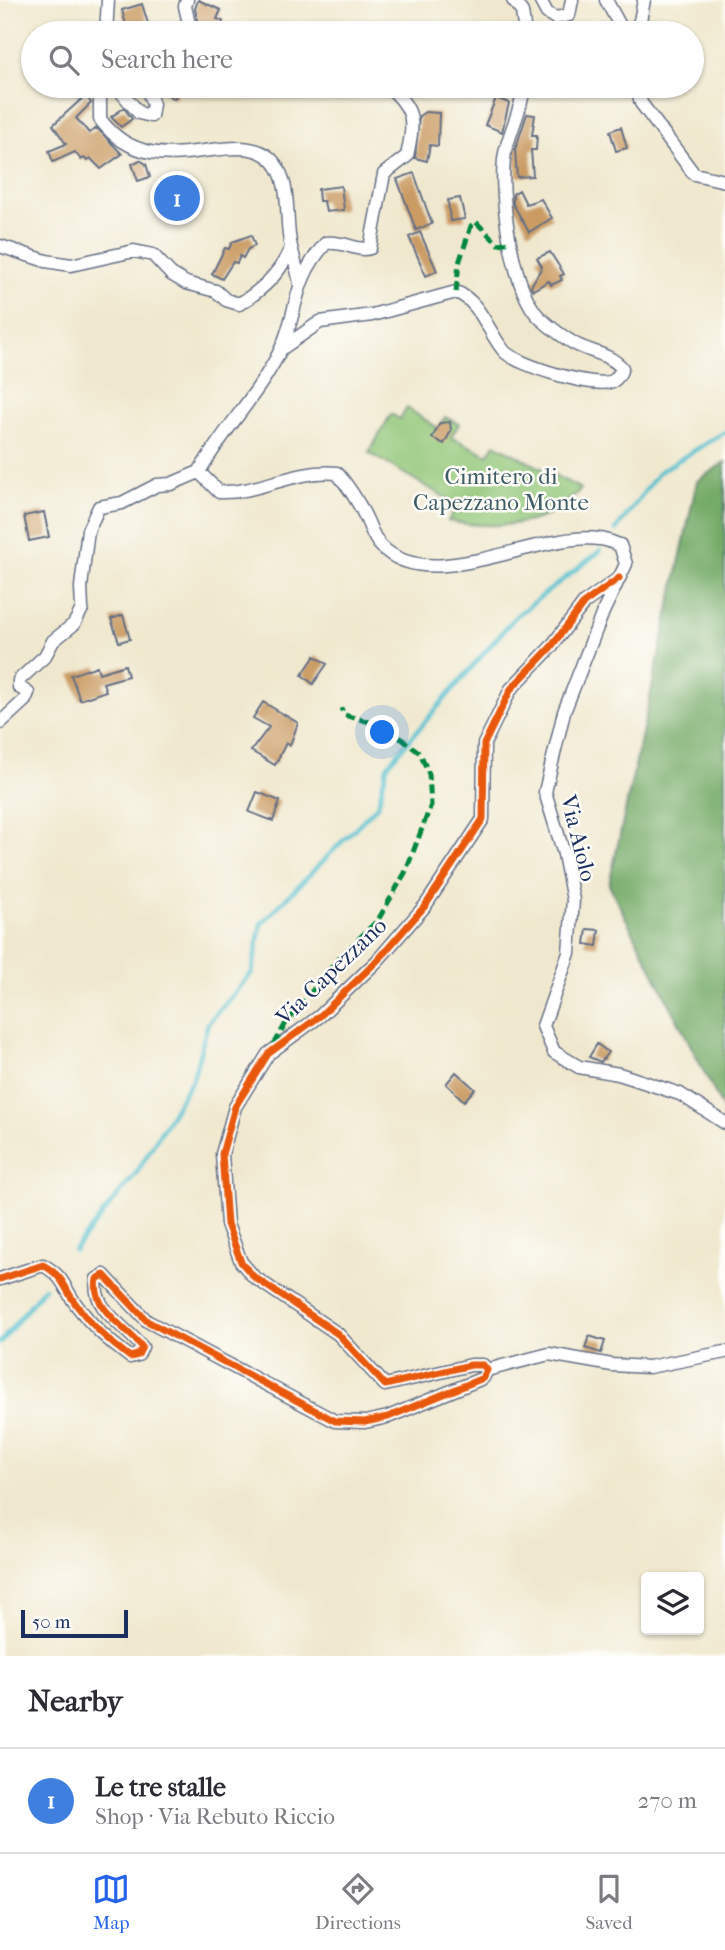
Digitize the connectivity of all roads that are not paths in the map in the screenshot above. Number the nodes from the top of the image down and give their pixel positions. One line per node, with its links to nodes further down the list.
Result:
1 (108, 0): 8 (street)
2 (187, 0): 9 (street)
3 (513, 0): 10 (street)
4 (540, 0): 5 (street)
5 (572, 0)
6 (606, 0): 11 (street)
7 (644, 0): 12 (street)
8 (107, 21)
9 (188, 21)
10 (523, 21)
11 (617, 21)
12 (640, 21)
13 (100, 98): 21 (street)
14 (126, 98): 15 (street)
15 (151, 98)
16 (401, 98): 22 (street)
17 (521, 98): 23 (street)
18 (640, 98): 19 (street)
19 (725, 181)
20 (0, 246): 21 (street)
21 (291, 248): 22 (street)
22 (300, 284): 23 (street)
23 (281, 349): 24 (street)
24 (199, 472): 25 (street); 26 (street)
25 (619, 578): 27 (street, Via Aiolo); 30 (street, Via Capezzano)
26 (0, 723)
27 (725, 1123)
28 (0, 1279): 30 (street)
29 (725, 1352): 30 (street)
30 (487, 1370)

